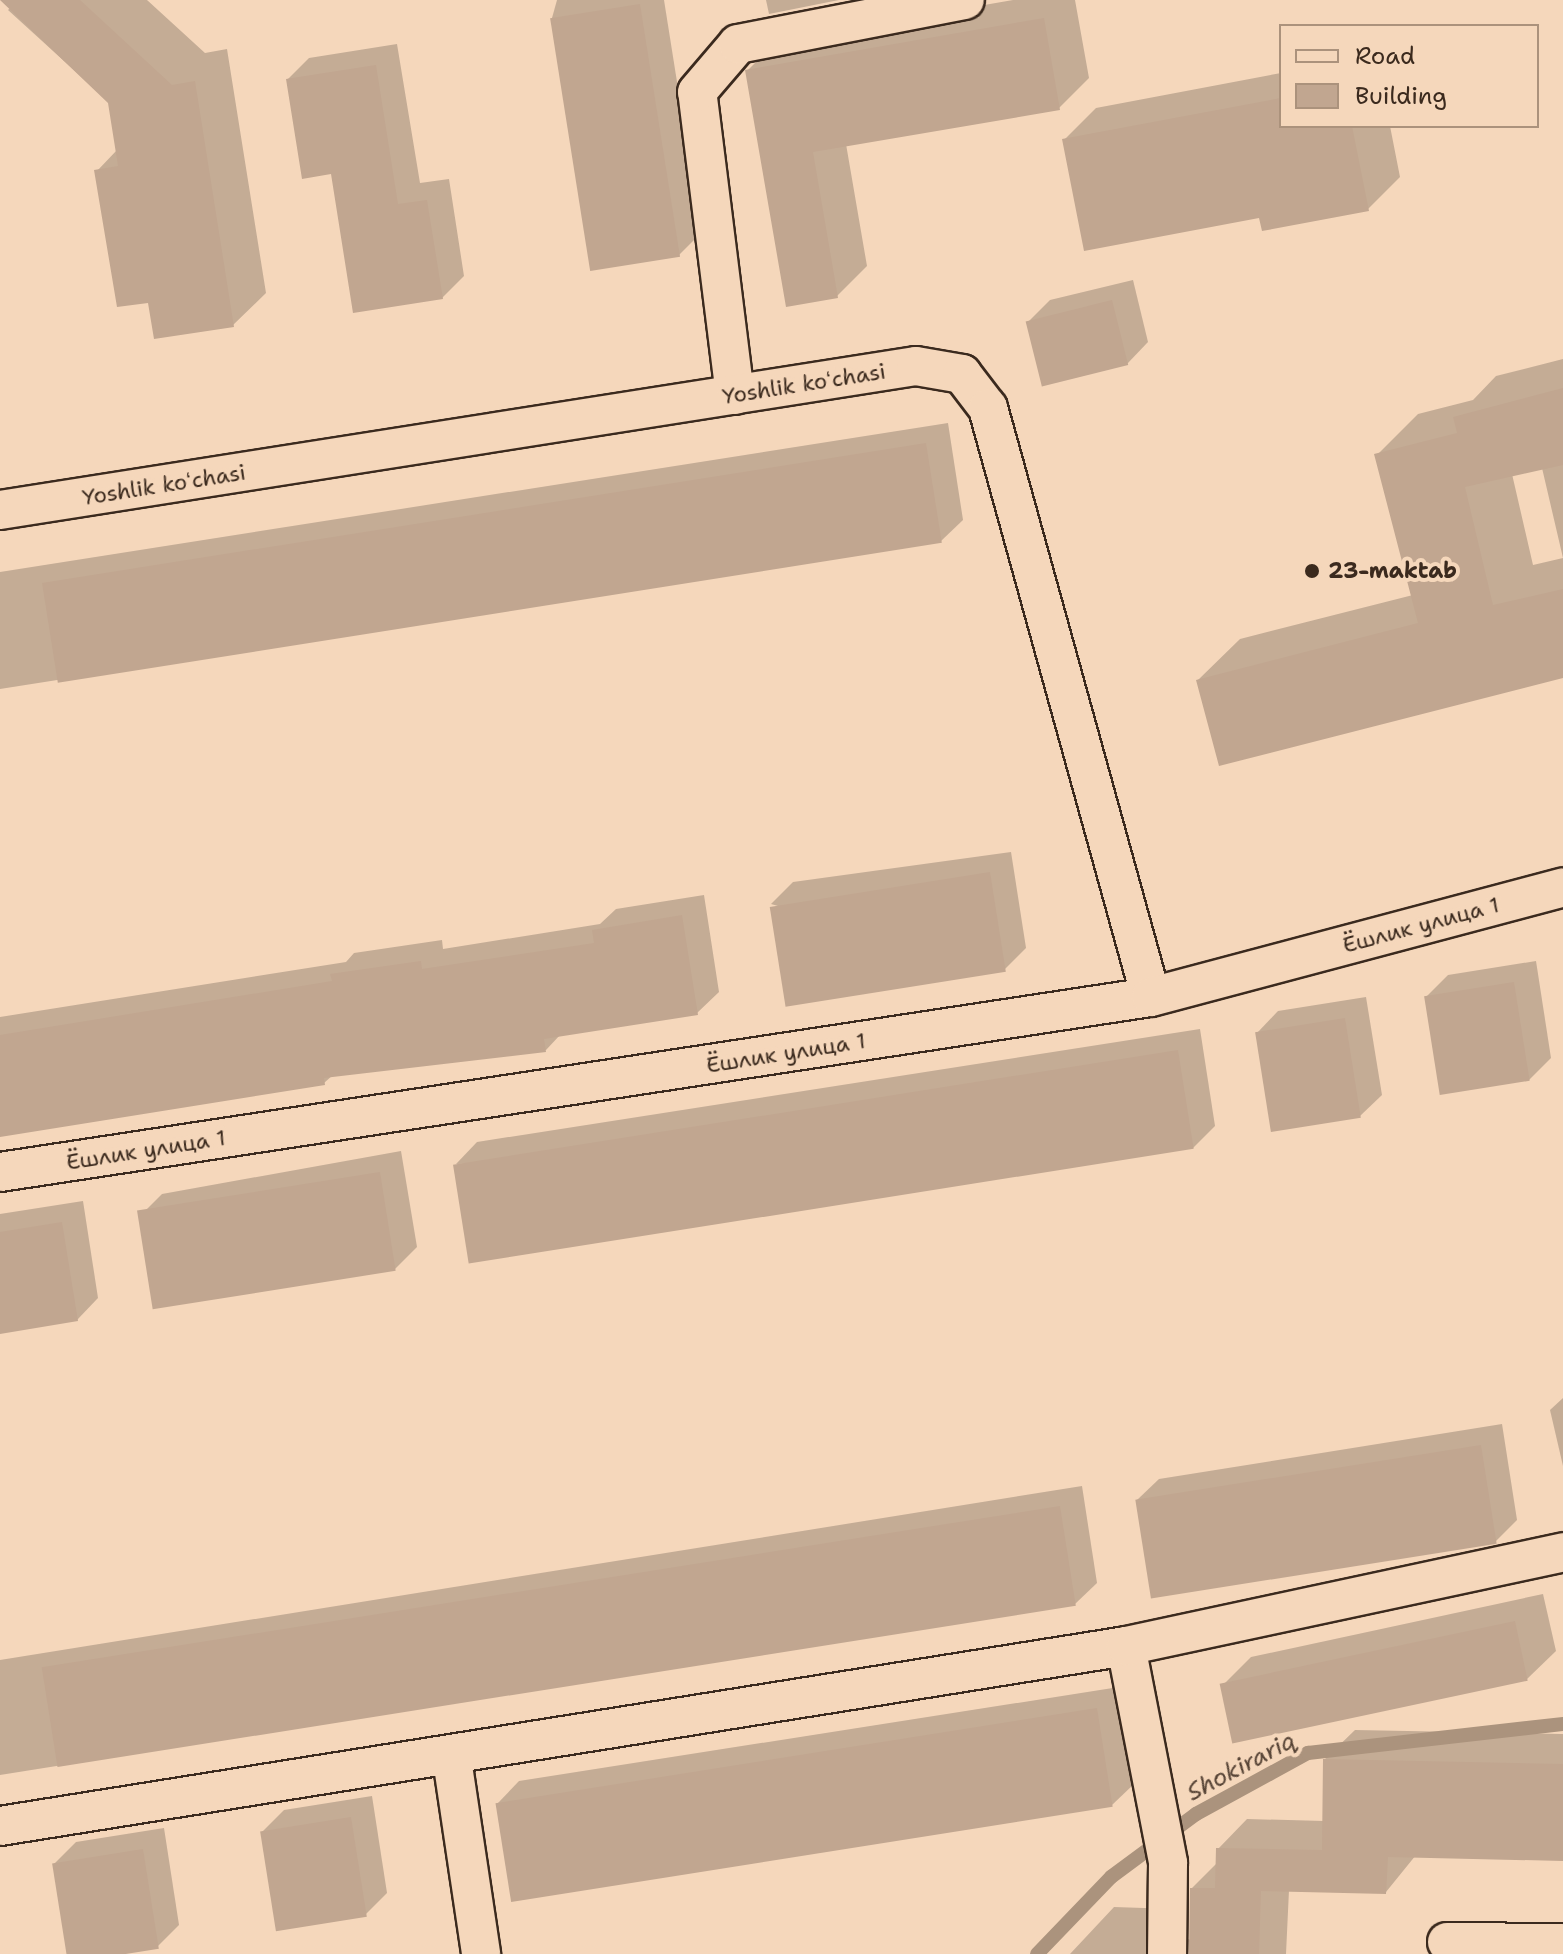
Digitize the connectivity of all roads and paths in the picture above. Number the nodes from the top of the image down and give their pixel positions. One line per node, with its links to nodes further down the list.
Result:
1 (965, 0): 2 (street)
2 (735, 395): 3 (street, Yoshlik koʻchasi); 5 (street, Yoshlik koʻchasi)
3 (0, 510)
4 (1563, 887): 5 (street, Ёшлик улица 1)
5 (1151, 997): 6 (street, Ёшлик улица 1)
6 (0, 1172)
7 (1563, 1552): 8 (street)
8 (1126, 1646): 9 (street); 14 (street)
9 (452, 1759): 10 (street); 13 (street)
10 (0, 1826)
11 (1447, 1942): 12 (street)
12 (1563, 1943): 15 (street)
13 (481, 1954)
14 (1167, 1954)
15 (1562, 1954)

